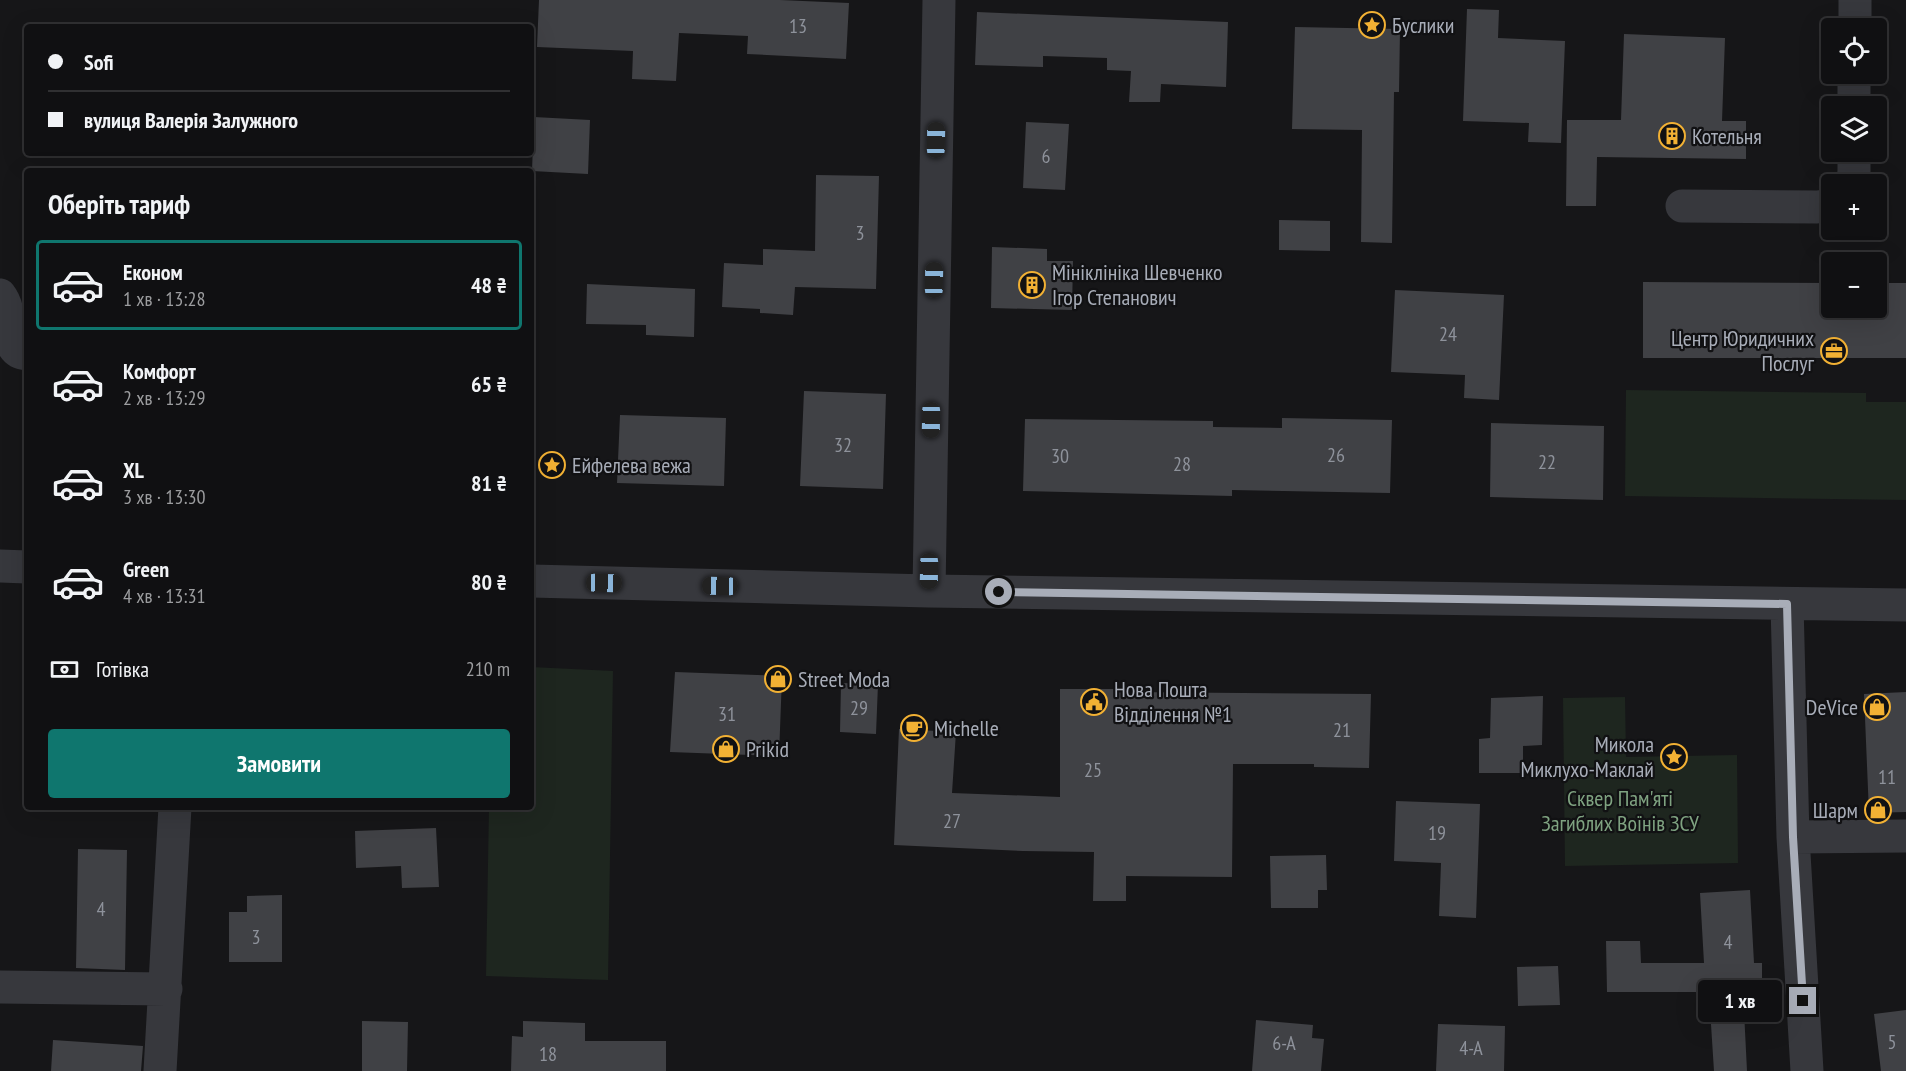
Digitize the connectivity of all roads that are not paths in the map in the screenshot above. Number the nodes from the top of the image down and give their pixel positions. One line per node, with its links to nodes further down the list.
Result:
1 (939, 0): 11 (street)
2 (1855, 0): 3 (street)
3 (1855, 18)
4 (1682, 206): 5 (street)
5 (1821, 206)
6 (0, 295): 7 (street)
7 (24, 354)
8 (0, 566): 9 (street)
9 (24, 567)
10 (534, 581): 11 (street)
11 (929, 591): 12 (street)
12 (1787, 604): 13 (street); 16 (street)
13 (1906, 604)
14 (175, 810): 18 (street)
15 (1906, 836): 16 (street)
16 (1793, 837): 20 (street)
17 (0, 987): 18 (street)
18 (166, 989): 19 (street)
19 (160, 1071)
20 (1807, 1071)

